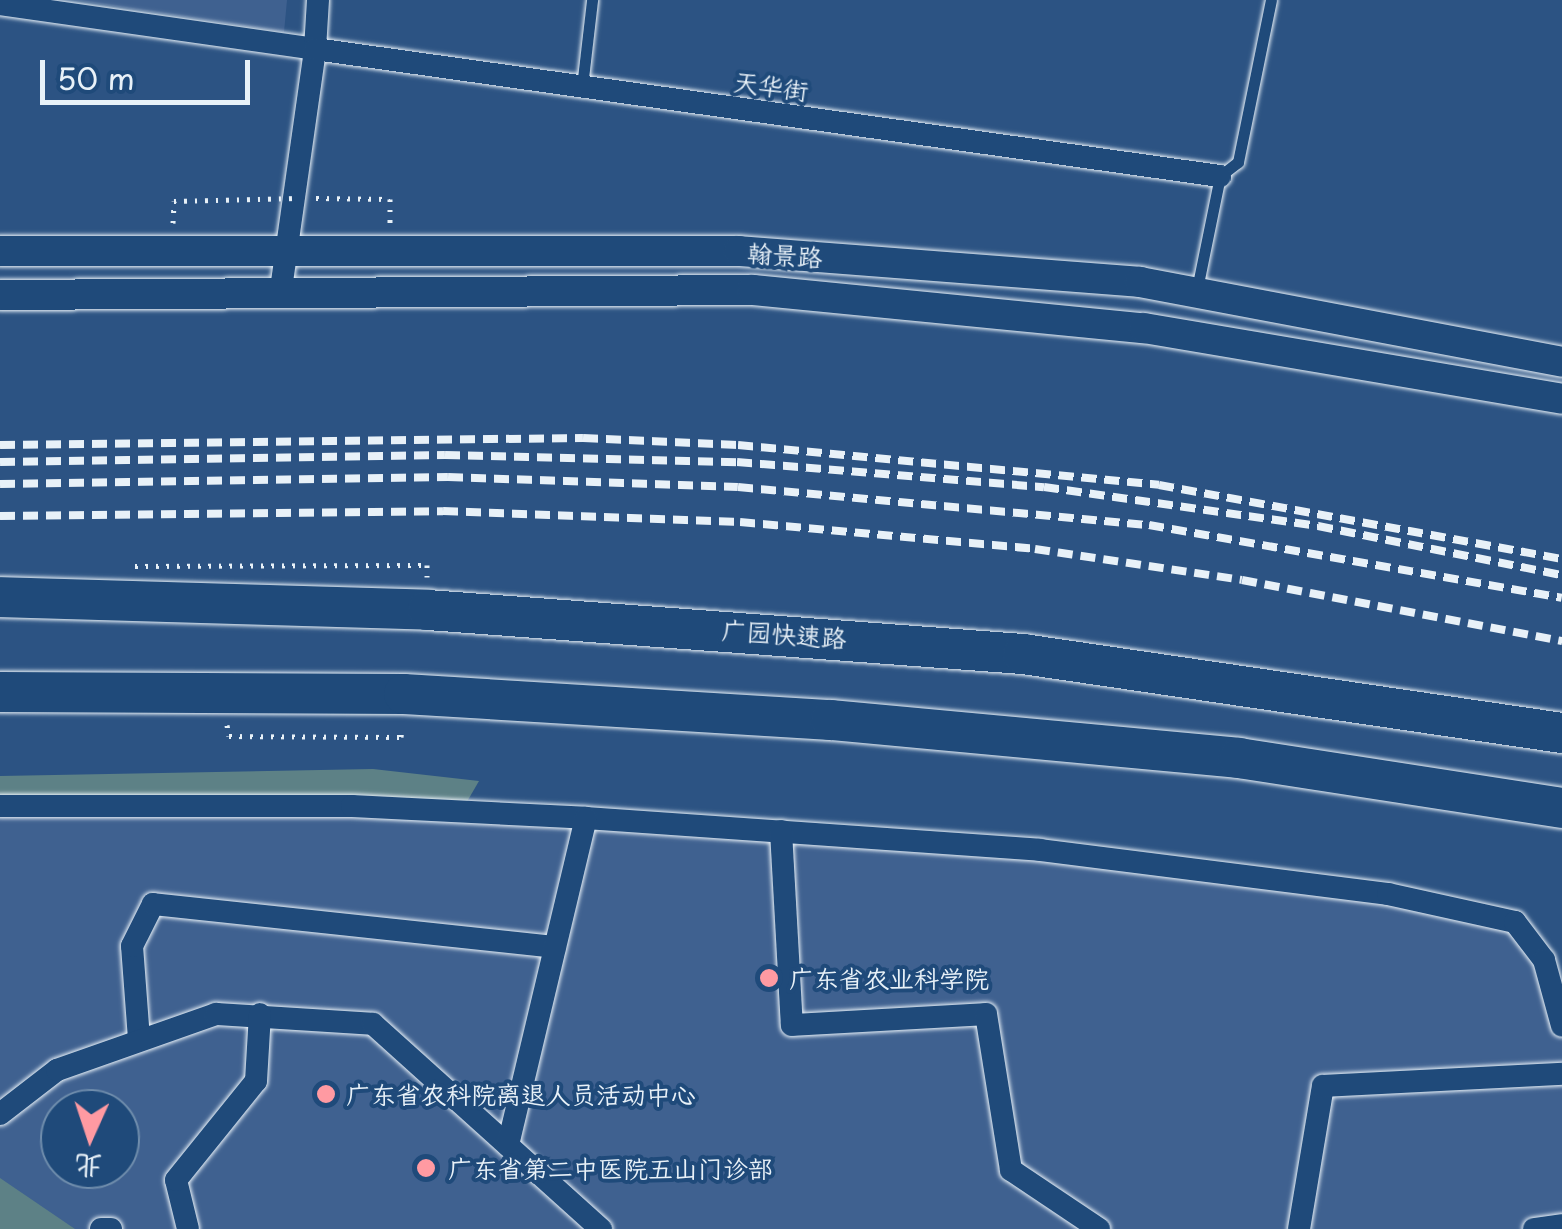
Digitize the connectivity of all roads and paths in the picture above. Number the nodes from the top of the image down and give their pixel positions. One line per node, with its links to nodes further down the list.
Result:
1 (318, 0): 5 (street)
2 (592, 0): 6 (lane)
3 (1271, 0): 7 (lane)
4 (0, 4): 5 (street, 天华街)
5 (315, 49): 6 (street, 天华街); 11 (street)
6 (582, 87): 7 (street, 天华街)
7 (1220, 176): 13 (lane)
8 (390, 200): 9 (path, bridge)
9 (174, 201)
10 (0, 251): 11 (street, 翰景路)
11 (284, 251): 12 (street); 13 (street, 翰景路)
12 (281, 289): 14 (street, 翰景路); 16 (street, 翰景路)
13 (1196, 293): 15 (street, 翰景路)
14 (0, 295)
15 (1562, 362)
16 (1562, 398)
17 (135, 562): 18 (path)
18 (427, 565)
19 (0, 598): 23 (highway, 广园快速路)
20 (100, 690): 21 (highway); 22 (highway); 28 (highway)
21 (0, 692)
22 (0, 703)
23 (1464, 716): 24 (highway, 广园快速路); 27 (highway)
24 (1562, 734)
25 (229, 736): 26 (path)
26 (401, 737)
27 (1562, 746)
28 (1238, 758): 30 (highway); 33 (highway)
29 (0, 806): 31 (street)
30 (1562, 808)
31 (586, 818): 32 (street); 34 (street)
32 (781, 831): 36 (street); 46 (street)
33 (1562, 834)
34 (555, 947): 37 (street); 40 (street)
35 (260, 1014): 37 (street); 40 (street); 44 (street)
36 (1562, 1026)
37 (139, 1039): 39 (street)
38 (1562, 1074): 47 (street)
39 (0, 1114)
40 (508, 1145): 45 (street)
41 (1562, 1224): 48 (street)
42 (101, 1228): 43 (street)
43 (111, 1229)
44 (188, 1229)
45 (601, 1229)
46 (1099, 1229)
47 (1299, 1229)
48 (1534, 1229)

